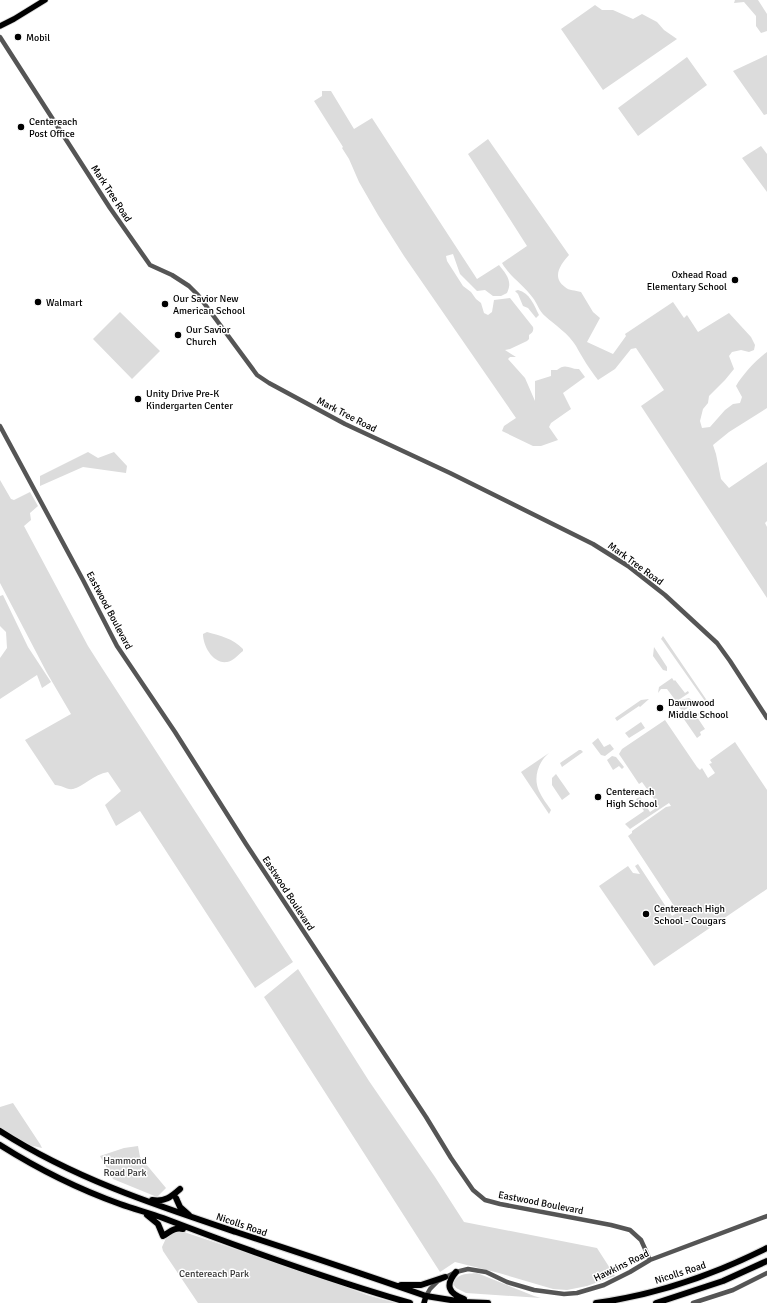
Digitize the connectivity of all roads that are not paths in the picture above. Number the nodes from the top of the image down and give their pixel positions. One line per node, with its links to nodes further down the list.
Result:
1 (45, 0): 2 (main road)
2 (0, 26)
3 (0, 37): 5 (street, Mark Tree Road)
4 (0, 426): 16 (street, Eastwood Boulevard)
5 (767, 718)
6 (0, 1131): 10 (highway, Nicolls Road)
7 (0, 1145): 11 (highway)
8 (180, 1189): 10 (highway)
9 (176, 1198): 13 (highway)
10 (139, 1199): 13 (highway, Nicolls Road)
11 (141, 1211): 14 (highway); 14 (highway)
12 (767, 1216): 16 (street, Hawkins Road)
13 (191, 1217): 21 (highway, Nicolls Road)
14 (199, 1232): 23 (highway)
15 (767, 1248): 29 (highway, Nicolls Road)
16 (650, 1260): 18 (street, Hawkins Road)
17 (767, 1261): 30 (highway)
18 (456, 1272): 20 (street, Hawkins Road); 24 (highway)
19 (767, 1273): 31 (street)
20 (445, 1277): 21 (highway); 22 (street, Hawkins Road)
21 (391, 1284): 22 (highway, Nicolls Road)
22 (426, 1296): 24 (highway, Nicolls Road); 27 (main road, Hawkins Road)
23 (392, 1298): 25 (highway); 26 (highway)
24 (471, 1302): 28 (highway, Nicolls Road)
25 (400, 1303)
26 (410, 1303)
27 (424, 1303)
28 (488, 1303)
29 (596, 1303)
30 (656, 1303)
31 (693, 1303)

